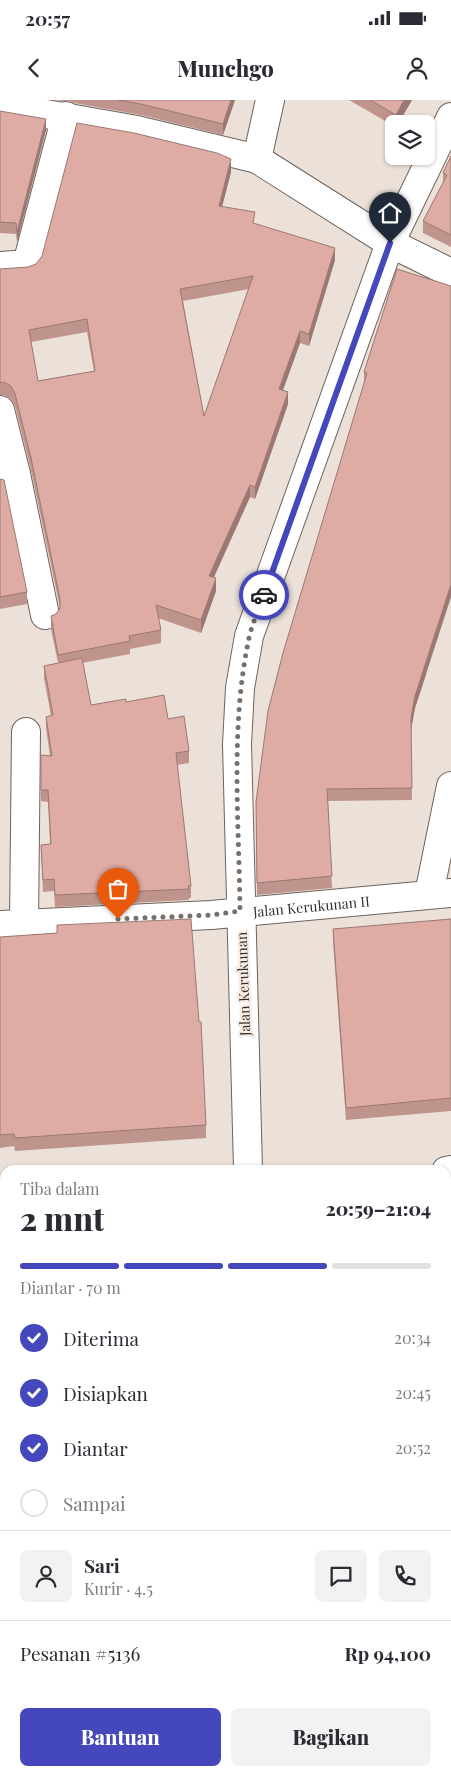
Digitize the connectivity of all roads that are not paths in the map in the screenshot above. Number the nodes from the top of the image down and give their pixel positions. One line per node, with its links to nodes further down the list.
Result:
1 (270, 100): 5 (street)
2 (0, 106): 3 (street)
3 (66, 116): 5 (street); 7 (street)
4 (451, 117): 6 (street, Jalan Kerukunan)
5 (257, 159): 6 (street)
6 (390, 243): 8 (street); 15 (street, Jalan Kerukunan)
7 (0, 266)
8 (451, 273)
9 (0, 410): 10 (street)
10 (8, 476): 11 (street)
11 (45, 615)
12 (26, 732): 16 (street, Jalan Kerukunan II)
13 (451, 786): 14 (street)
14 (440, 893): 15 (street, Jalan Kerukunan II)
15 (240, 911): 16 (street, Jalan Kerukunan II); 17 (street, Jalan Kerukunan)
16 (12, 924)
17 (248, 1165)

